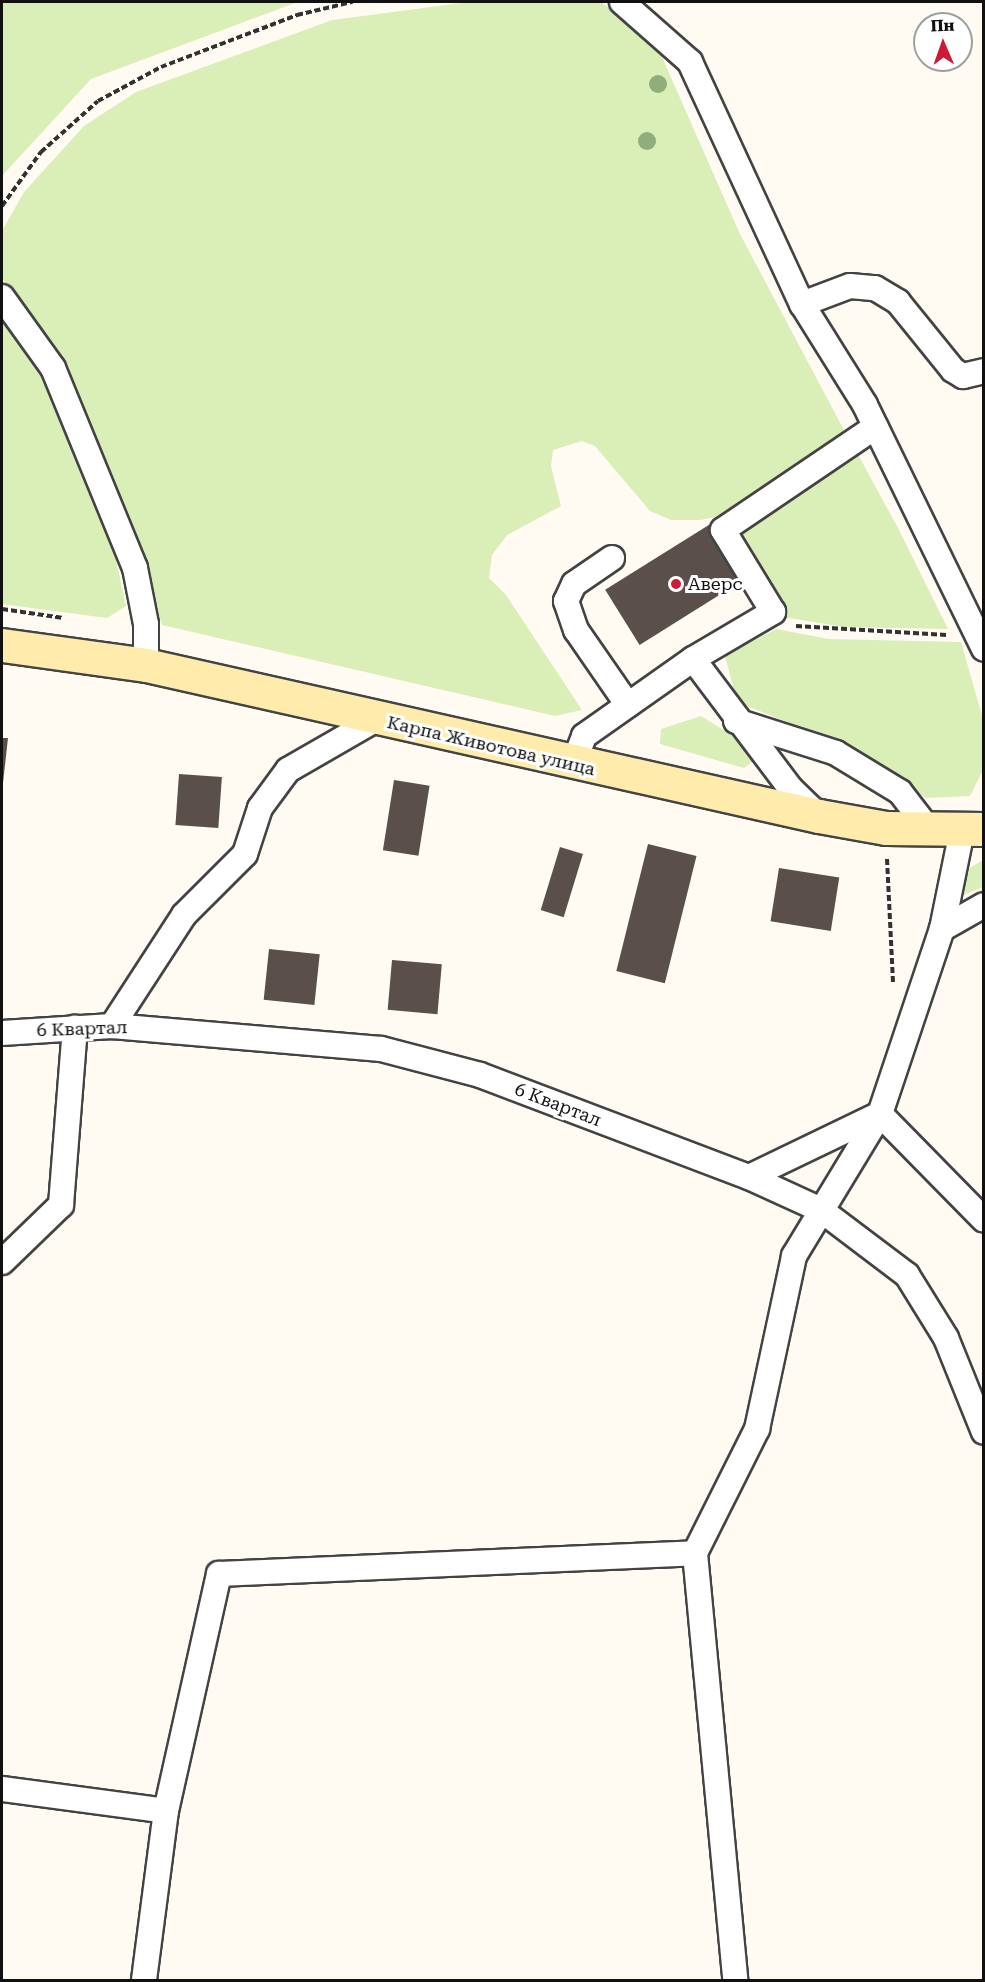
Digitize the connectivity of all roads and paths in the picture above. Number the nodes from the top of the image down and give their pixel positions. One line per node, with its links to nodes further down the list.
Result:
1 (352, 2): 3 (path)
2 (622, 2): 5 (street)
3 (2, 206)
4 (2, 297): 13 (street)
5 (802, 304): 6 (street); 7 (street)
6 (984, 371)
7 (875, 427): 9 (street); 10 (street)
8 (612, 558): 14 (street)
9 (758, 620): 10 (path); 12 (street)
10 (981, 642)
11 (2, 645): 13 (main road, Карпа Животова улица)
12 (693, 659): 14 (street); 16 (street)
13 (146, 665): 15 (main road, Карпа Животова улица)
14 (628, 705): 17 (street)
15 (375, 720): 17 (main road, Карпа Животова улица); 25 (street)
16 (736, 721): 18 (street); 21 (street)
17 (573, 765): 18 (main road, Карпа Животова улица)
18 (819, 816): 19 (main road, Карпа Животова улица)
19 (886, 828): 21 (main road, Карпа Животова улица); 24 (path)
20 (973, 830): 21 (main road, Карпа Животова улица); 23 (street)
21 (930, 831)
22 (984, 905): 23 (street)
23 (942, 929): 28 (street)
24 (894, 991)
25 (112, 1026): 26 (street, 6 Квартал); 29 (street, 6 Квартал)
26 (75, 1028): 27 (street, 6 Квартал); 32 (street)
27 (2, 1033)
28 (879, 1114): 29 (street); 30 (street); 31 (street)
29 (748, 1178): 30 (street, 6 Квартал)
30 (821, 1210): 33 (street, 6 Квартал); 34 (street)
31 (984, 1220)
32 (2, 1263)
33 (984, 1432)
34 (695, 1553): 36 (street); 38 (street)
35 (2, 1789): 36 (street)
36 (166, 1811): 37 (street)
37 (144, 1980)
38 (735, 1980)

